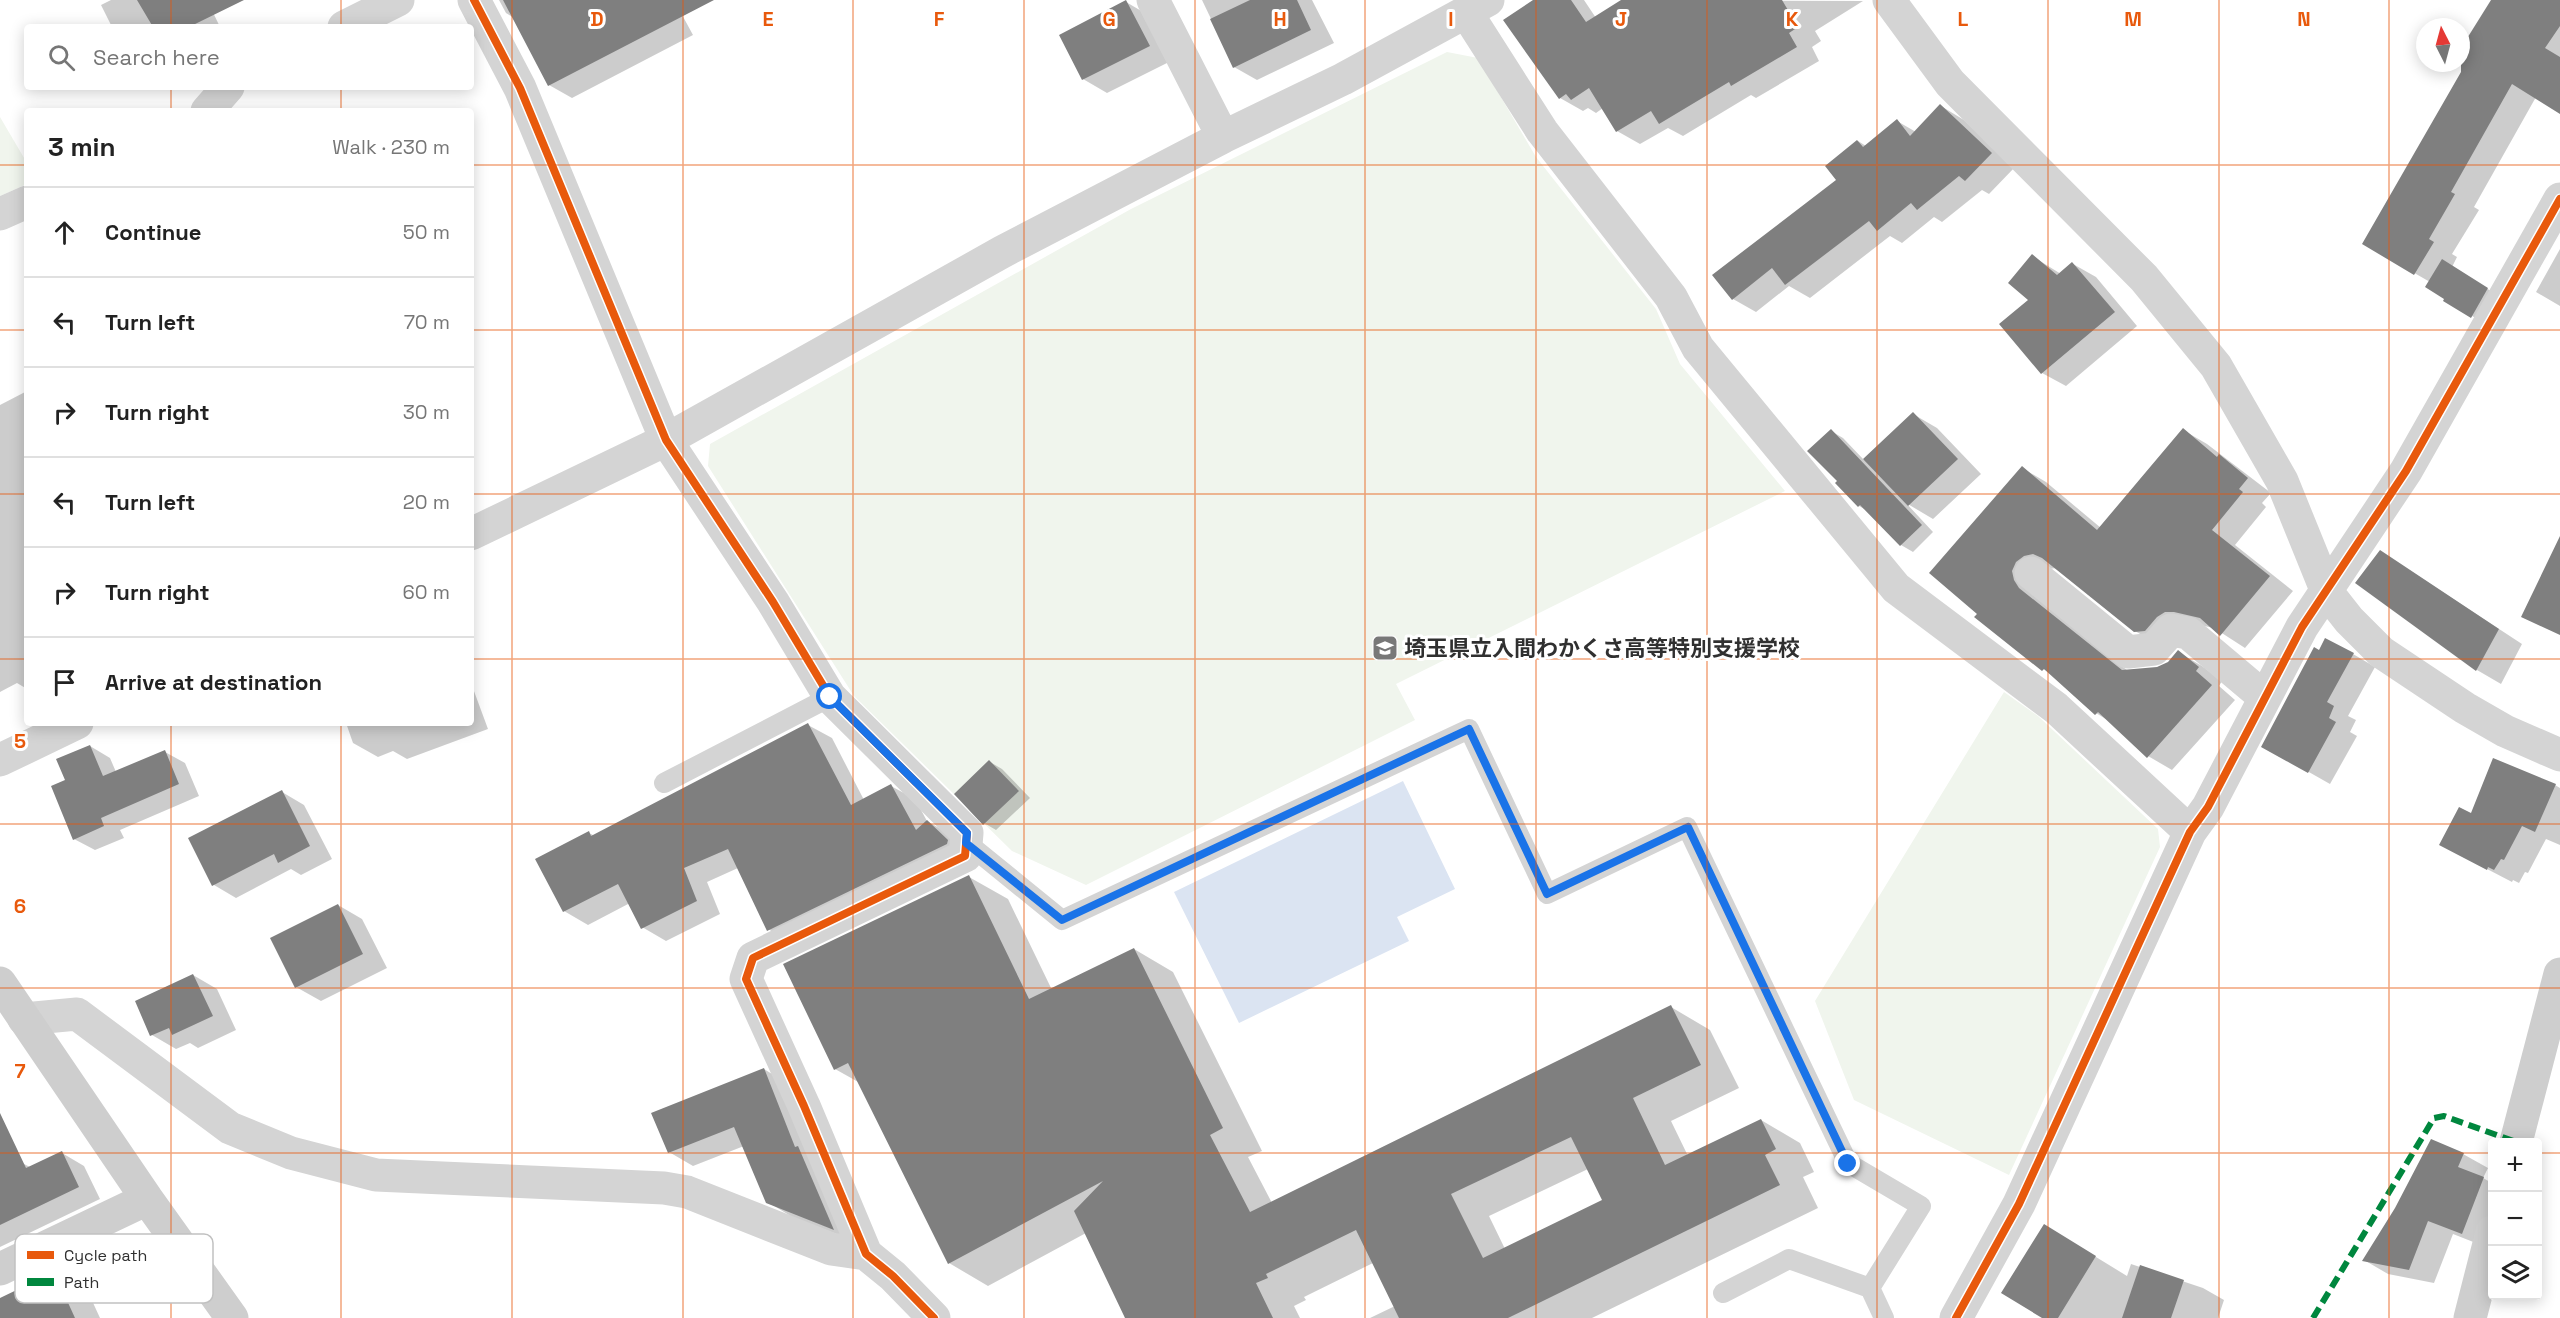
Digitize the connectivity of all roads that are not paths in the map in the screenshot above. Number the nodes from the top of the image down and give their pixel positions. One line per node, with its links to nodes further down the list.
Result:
1 (398, 0): 6 (street)
2 (474, 0): 13 (street)
3 (1153, 0): 9 (street)
4 (1888, 0): 16 (street)
5 (1477, 6): 9 (street); 23 (street)
6 (350, 24)
7 (225, 90): 8 (street)
8 (210, 108)
9 (1223, 137): 13 (street)
10 (2560, 199): 16 (street)
11 (24, 203): 12 (street)
12 (0, 214)
13 (666, 440): 14 (street); 17 (street)
14 (474, 533)
15 (2031, 573): 18 (street)
16 (2327, 591): 18 (street); 20 (street)
17 (830, 697): 22 (lane); 24 (street)
18 (2264, 697): 23 (street)
19 (71, 726): 21 (street)
20 (2560, 755)
21 (0, 760)
22 (664, 783)
23 (2190, 832): 42 (street)
24 (966, 843): 33 (street); 36 (lane)
25 (2560, 974): 28 (street)
26 (0, 983): 27 (street)
27 (24, 1019): 29 (street); 33 (street)
28 (2517, 1138)
29 (147, 1199): 30 (street); 31 (street)
30 (74, 1234)
31 (172, 1234)
32 (2489, 1246): 43 (street)
33 (866, 1254): 40 (street)
34 (15, 1262): 35 (street)
35 (0, 1269)
36 (1870, 1288): 38 (lane); 41 (lane)
37 (213, 1291): 39 (street)
38 (1723, 1293)
39 (232, 1318)
40 (934, 1318)
41 (1884, 1318)
42 (1956, 1318)
43 (2470, 1318)

